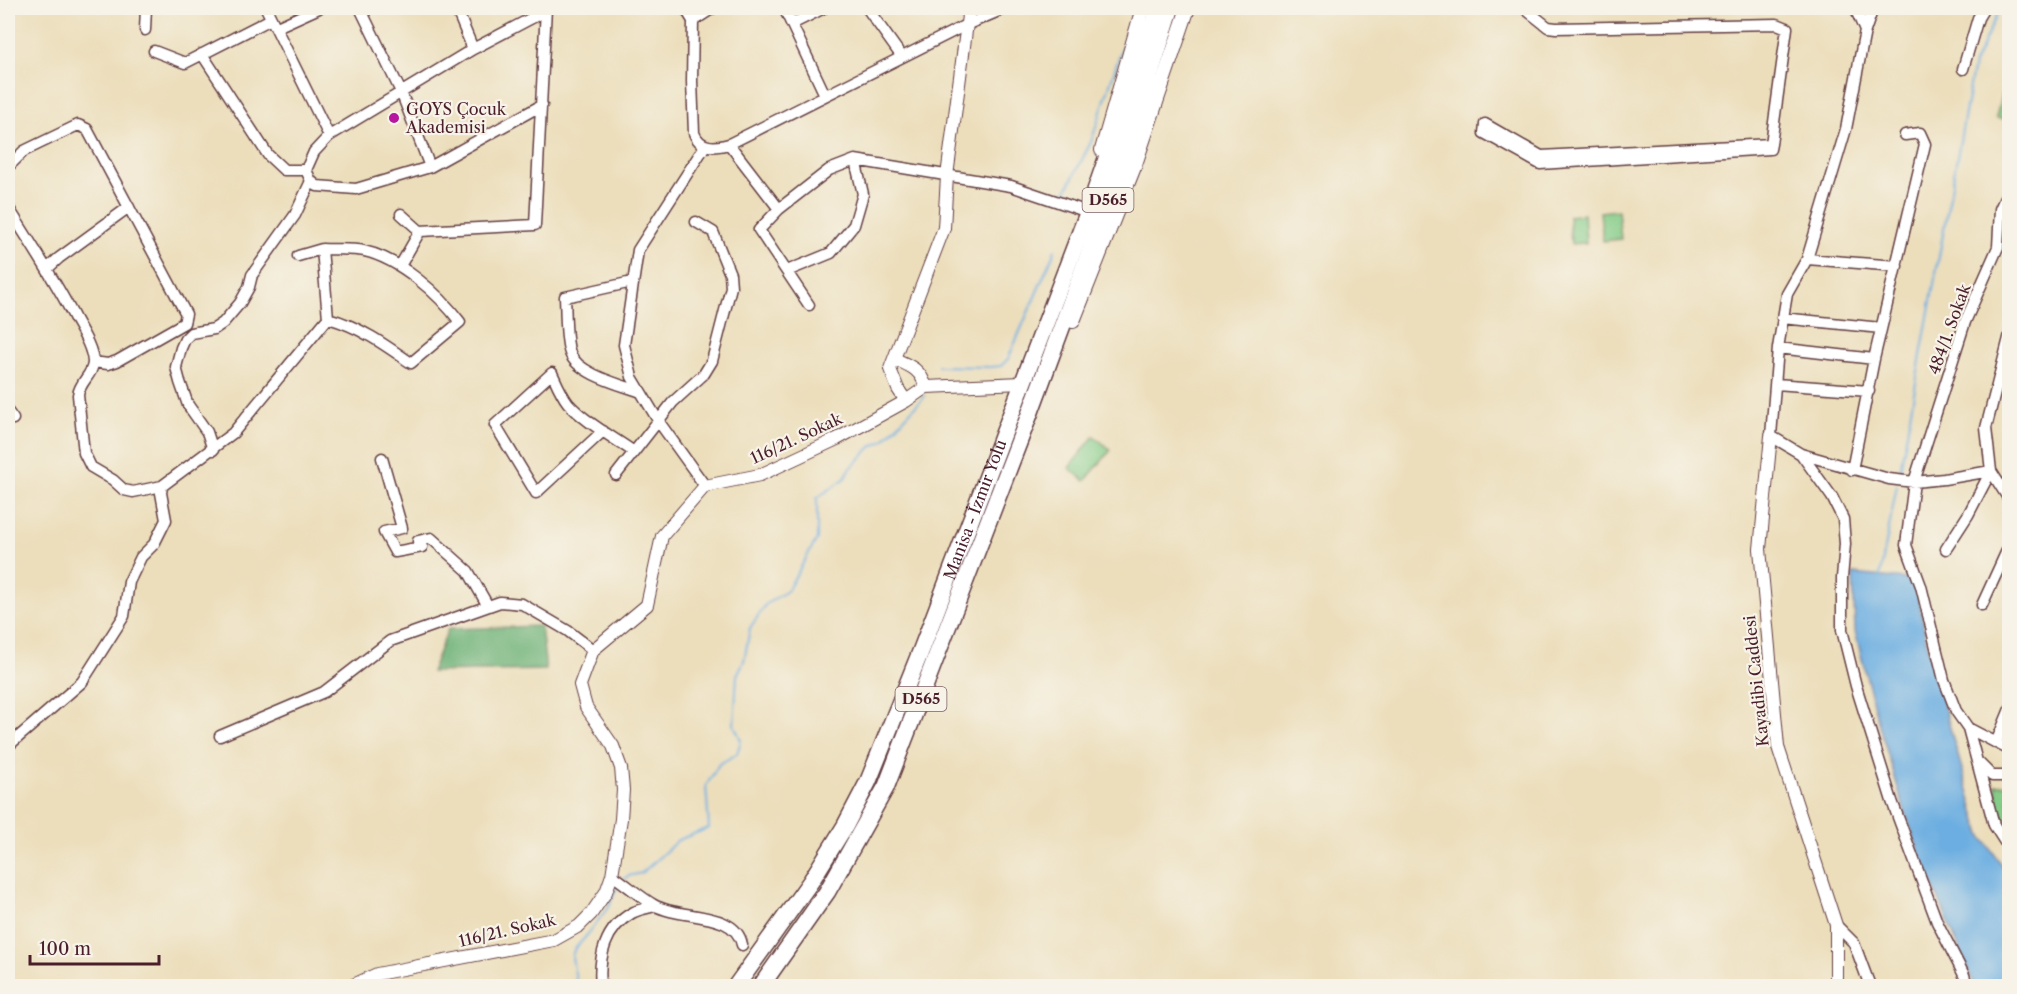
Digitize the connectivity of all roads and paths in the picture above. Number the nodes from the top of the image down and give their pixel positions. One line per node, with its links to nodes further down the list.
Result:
1 (146, 8): 27 (street)
2 (266, 8): 24 (street)
3 (319, 8): 24 (street)
4 (360, 8): 34 (street)
5 (456, 8): 29 (street)
6 (685, 8): 23 (street)
7 (713, 8): 23 (street)
8 (784, 8): 25 (street)
9 (824, 8): 25 (street)
10 (867, 8): 32 (street)
11 (969, 8): 26 (street)
12 (1006, 8): 26 (street)
13 (1143, 8): 51 (main road)
14 (1159, 8): 51 (highway, Manisa - İzmir Yolu / D565)
15 (1171, 8): 76 (highway, Manisa - İzmir Yolu / D565)
16 (1188, 8): 76 (main road)
17 (1513, 8): 40 (street)
18 (1524, 8): 40 (street)
19 (1855, 8): 28 (street)
20 (1874, 8): 28 (street)
21 (1984, 8): 33 (street)
22 (547, 9): 29 (street); 36 (street)
23 (693, 21): 41 (street)
24 (274, 23): 31 (street); 38 (street)
25 (792, 24): 35 (street)
26 (966, 25): 32 (street); 46 (street)
27 (145, 30)
28 (1865, 31): 58 (street)
29 (473, 49): 34 (street)
30 (154, 51): 31 (street)
31 (202, 54): 45 (street)
32 (902, 57): 35 (street)
33 (1963, 69)
34 (401, 92): 38 (street); 44 (street)
35 (825, 95): 39 (street)
36 (542, 105): 44 (street); 55 (street)
37 (1905, 135): 60 (street)
38 (329, 136): 45 (street)
39 (729, 144): 41 (street); 52 (street)
40 (1768, 144): 40 (street)
41 (705, 146): 63 (street)
42 (855, 160): 46 (street); 52 (street); 62 (street)
43 (8, 167): 50 (street)
44 (430, 167): 47 (street)
45 (306, 170): 47 (street)
46 (947, 176): 51 (street); 70 (street)
47 (311, 181): 83 (street)
48 (2010, 187): 90 (street, 484/1. Sokak)
49 (8, 207): 61 (street)
50 (129, 207): 61 (street); 72 (street)
51 (1090, 208): 73 (highway, Manisa - İzmir Yolu / D565)
52 (779, 209): 62 (street)
53 (401, 214): 55 (street)
54 (696, 222): 80 (street)
55 (420, 231): 59 (street)
56 (322, 249): 57 (street); 59 (street); 65 (street)
57 (298, 256)
58 (1807, 259): 60 (street); 66 (street)
59 (400, 266): 65 (street)
60 (1897, 266): 67 (street)
61 (47, 269): 72 (street)
62 (787, 271): 64 (street)
63 (632, 282): 77 (street); 77 (street)
64 (809, 305)
65 (328, 318): 83 (street)
66 (1782, 318): 67 (street); 69 (street)
67 (1881, 328): 71 (street)
68 (2010, 334): 88 (street)
69 (1778, 348): 71 (street); 74 (street)
70 (895, 359): 75 (street); 79 (street)
71 (1874, 359): 78 (street)
72 (93, 362): 91 (street)
73 (1023, 382): 75 (street); 114 (highway, Manisa - İzmir Yolu / D565)
74 (1776, 384): 78 (street); 82 (street)
75 (926, 387): 79 (street, 116/21. Sokak)
76 (1038, 390): 115 (highway, Manisa - İzmir Yolu / D565)
77 (641, 392): 80 (street)
78 (1869, 392): 87 (street)
79 (906, 401): 92 (street, 116/21. Sokak)
80 (659, 422): 84 (street); 92 (street)
81 (603, 431): 81 (street); 84 (street)
82 (1771, 436): 85 (street); 110 (street, Kayadibi Caddesi)
83 (213, 450): 91 (street)
84 (634, 452): 89 (street)
85 (1801, 454): 87 (street); 118 (street)
86 (382, 458): 97 (street)
87 (1852, 470): 90 (street)
88 (1991, 471): 90 (street); 93 (street); 95 (street)
89 (616, 475)
90 (1914, 482): 100 (street, 484/1. Sokak)
91 (162, 486): 103 (street)
92 (705, 486): 98 (street, 116/21. Sokak)
93 (2010, 501)
94 (2010, 544): 96 (street)
95 (1946, 549)
96 (1982, 605)
97 (488, 606): 98 (street); 101 (street)
98 (593, 650): 108 (street, 116/21. Sokak)
99 (2010, 709): 102 (street)
100 (1968, 728): 102 (street); 105 (street, 484/1. Sokak)
101 (220, 736)
102 (1996, 743): 104 (street)
103 (8, 746)
104 (2010, 750)
105 (1977, 761): 106 (street); 107 (street, 484/1. Sokak)
106 (2010, 776)
107 (2010, 850)
108 (612, 875): 109 (street); 112 (street, 116/21. Sokak)
109 (655, 906): 111 (street); 113 (street)
110 (1836, 925): 116 (street, Kayadibi Caddesi); 117 (street)
111 (742, 945)
112 (351, 987)
113 (601, 987)
114 (736, 987)
115 (761, 987)
116 (1836, 987)
117 (1870, 987)
118 (1967, 987)

